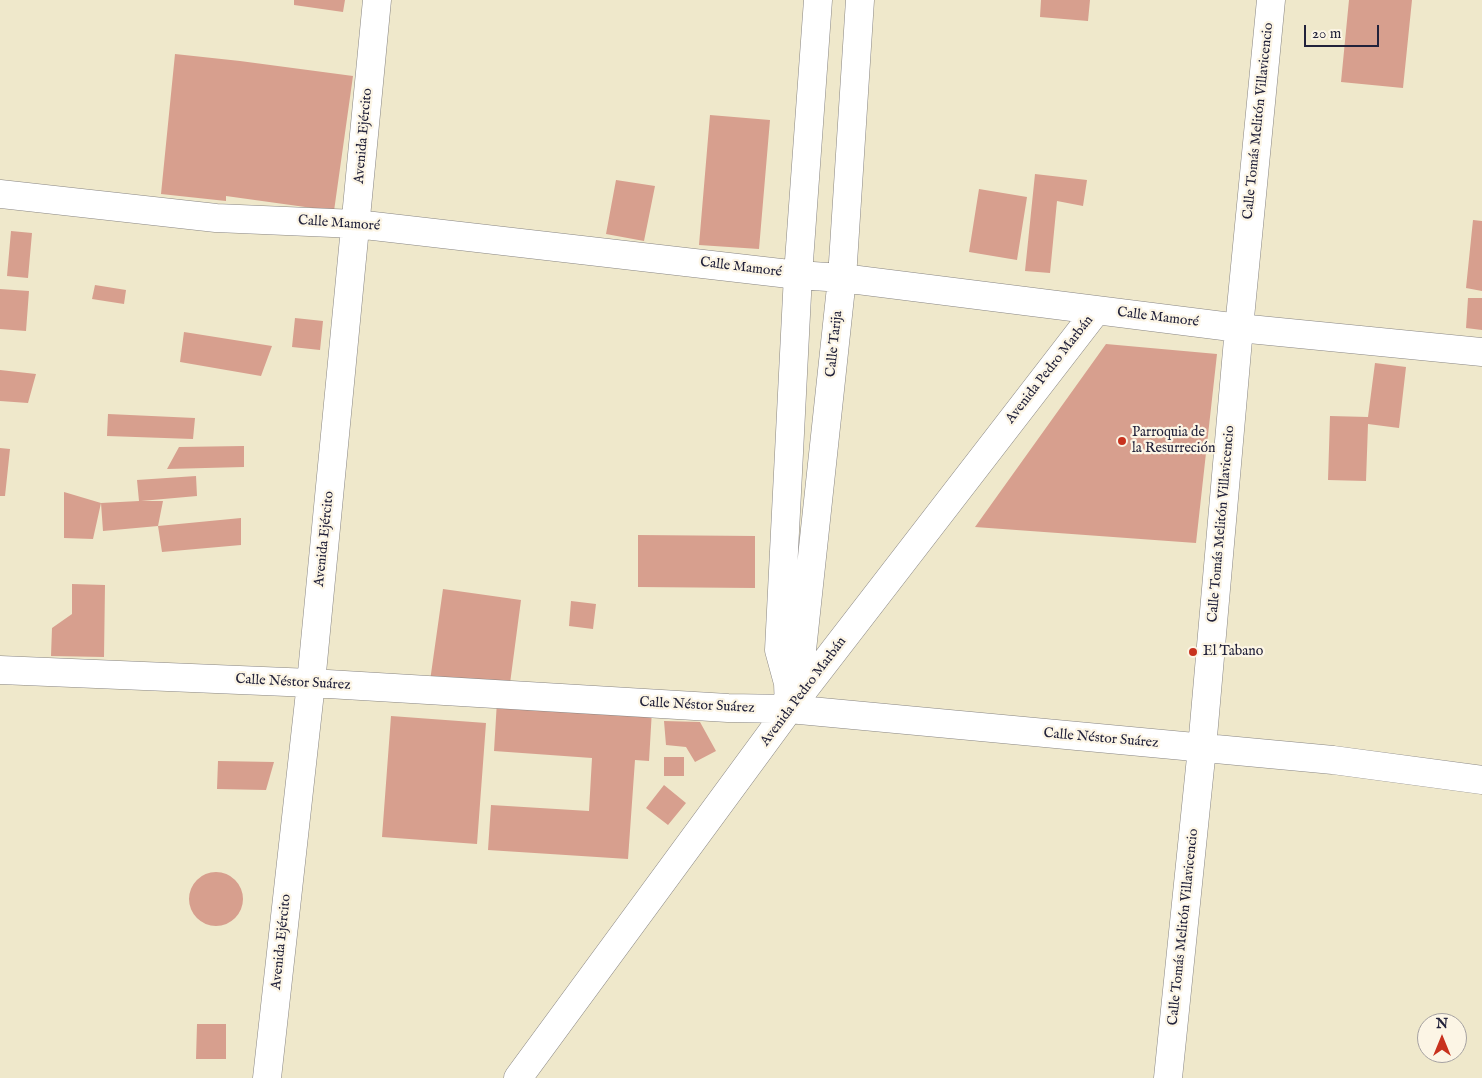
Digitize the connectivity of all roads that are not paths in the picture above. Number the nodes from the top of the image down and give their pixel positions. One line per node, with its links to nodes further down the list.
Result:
1 (377, 0): 6 (street, Avenida Ejército)
2 (818, 0): 7 (street)
3 (860, 0): 8 (street, Calle Tarija)
4 (1270, 0): 10 (street, Calle Tomás Melitón Villavicencio)
5 (0, 194): 6 (street, Calle Mamoré)
6 (356, 224): 7 (street, Calle Mamoré); 13 (street, Avenida Ejército)
7 (798, 275): 8 (street, Calle Mamoré); 14 (street)
8 (842, 278): 9 (street, Calle Mamoré); 14 (street, Calle Tarija)
9 (1096, 311): 10 (street, Calle Mamoré); 14 (street, Avenida Pedro Marbán)
10 (1239, 328): 11 (street, Calle Mamoré); 15 (street, Calle Tomás Melitón Villavicencio)
11 (1482, 352)
12 (0, 670): 13 (street, Calle Néstor Suárez)
13 (311, 683): 14 (street, Calle Néstor Suárez); 17 (street, Avenida Ejército)
14 (788, 696): 15 (street, Calle Néstor Suárez); 18 (street, Avenida Pedro Marbán)
15 (1202, 748): 16 (street, Calle Néstor Suárez); 19 (street, Calle Tomás Melitón Villavicencio)
16 (1482, 780)
17 (267, 1078)
18 (518, 1078)
19 (1168, 1078)

